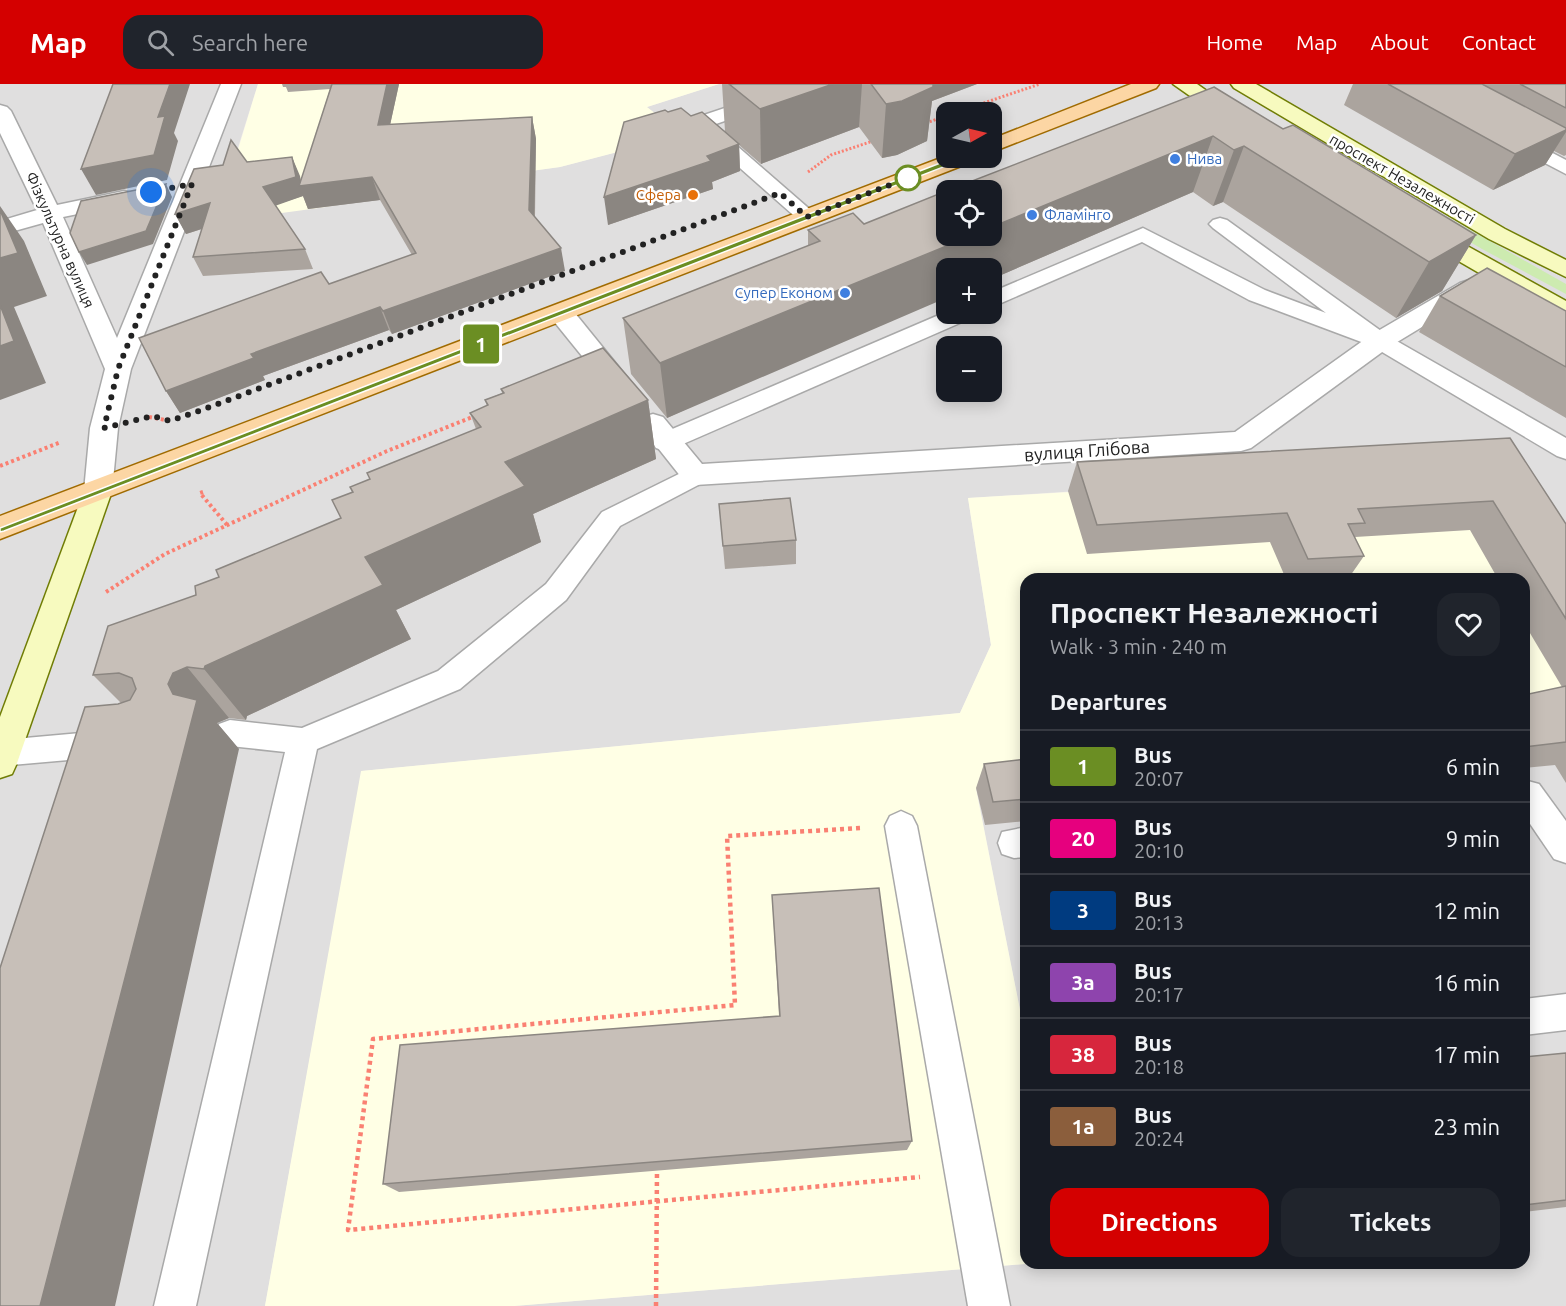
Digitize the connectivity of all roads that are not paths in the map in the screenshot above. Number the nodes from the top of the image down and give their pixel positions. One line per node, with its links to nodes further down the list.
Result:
1 (231, 84): 12 (street)
2 (814, 84): 14 (lane)
3 (1149, 84): 9 (main road)
4 (1183, 84): 7 (main road)
5 (1241, 84): 18 (main road, проспект Незалежності)
6 (0, 111): 13 (street, Фізкультурна вулиця)
7 (1251, 129)
8 (1498, 130): 11 (lane)
9 (1002, 142)
10 (936, 168): 14 (main road)
11 (1566, 168)
12 (170, 188): 13 (street); 25 (street)
13 (50, 213): 17 (street); 25 (street, Фізкультурна вулиця)
14 (807, 217): 22 (main road)
15 (1403, 219): 19 (main road, проспект Незалежності)
16 (1220, 224): 24 (lane)
17 (0, 228)
18 (1566, 270)
19 (1494, 273): 21 (main road, проспект Незалежності); 24 (street, вулиця Глібова)
20 (1002, 296): 24 (lane)
21 (1566, 312)
22 (561, 313): 26 (street); 30 (main road)
23 (936, 324): 27 (lane)
24 (1380, 341): 28 (lane); 29 (street, вулиця Глібова)
25 (118, 369): 30 (street)
26 (631, 399)
27 (659, 433): 29 (street)
28 (1566, 450)
29 (695, 475): 34 (lane)
30 (98, 491): 31 (main road); 35 (main road)
31 (0, 528)
32 (230, 733): 34 (lane)
33 (142, 740): 35 (lane)
34 (303, 741): 41 (lane)
35 (2, 758)
36 (1530, 797): 38 (lane)
37 (901, 826): 42 (lane)
38 (1566, 848)
39 (1566, 1012): 40 (lane)
40 (1530, 1016)
41 (175, 1306)
42 (989, 1306)

